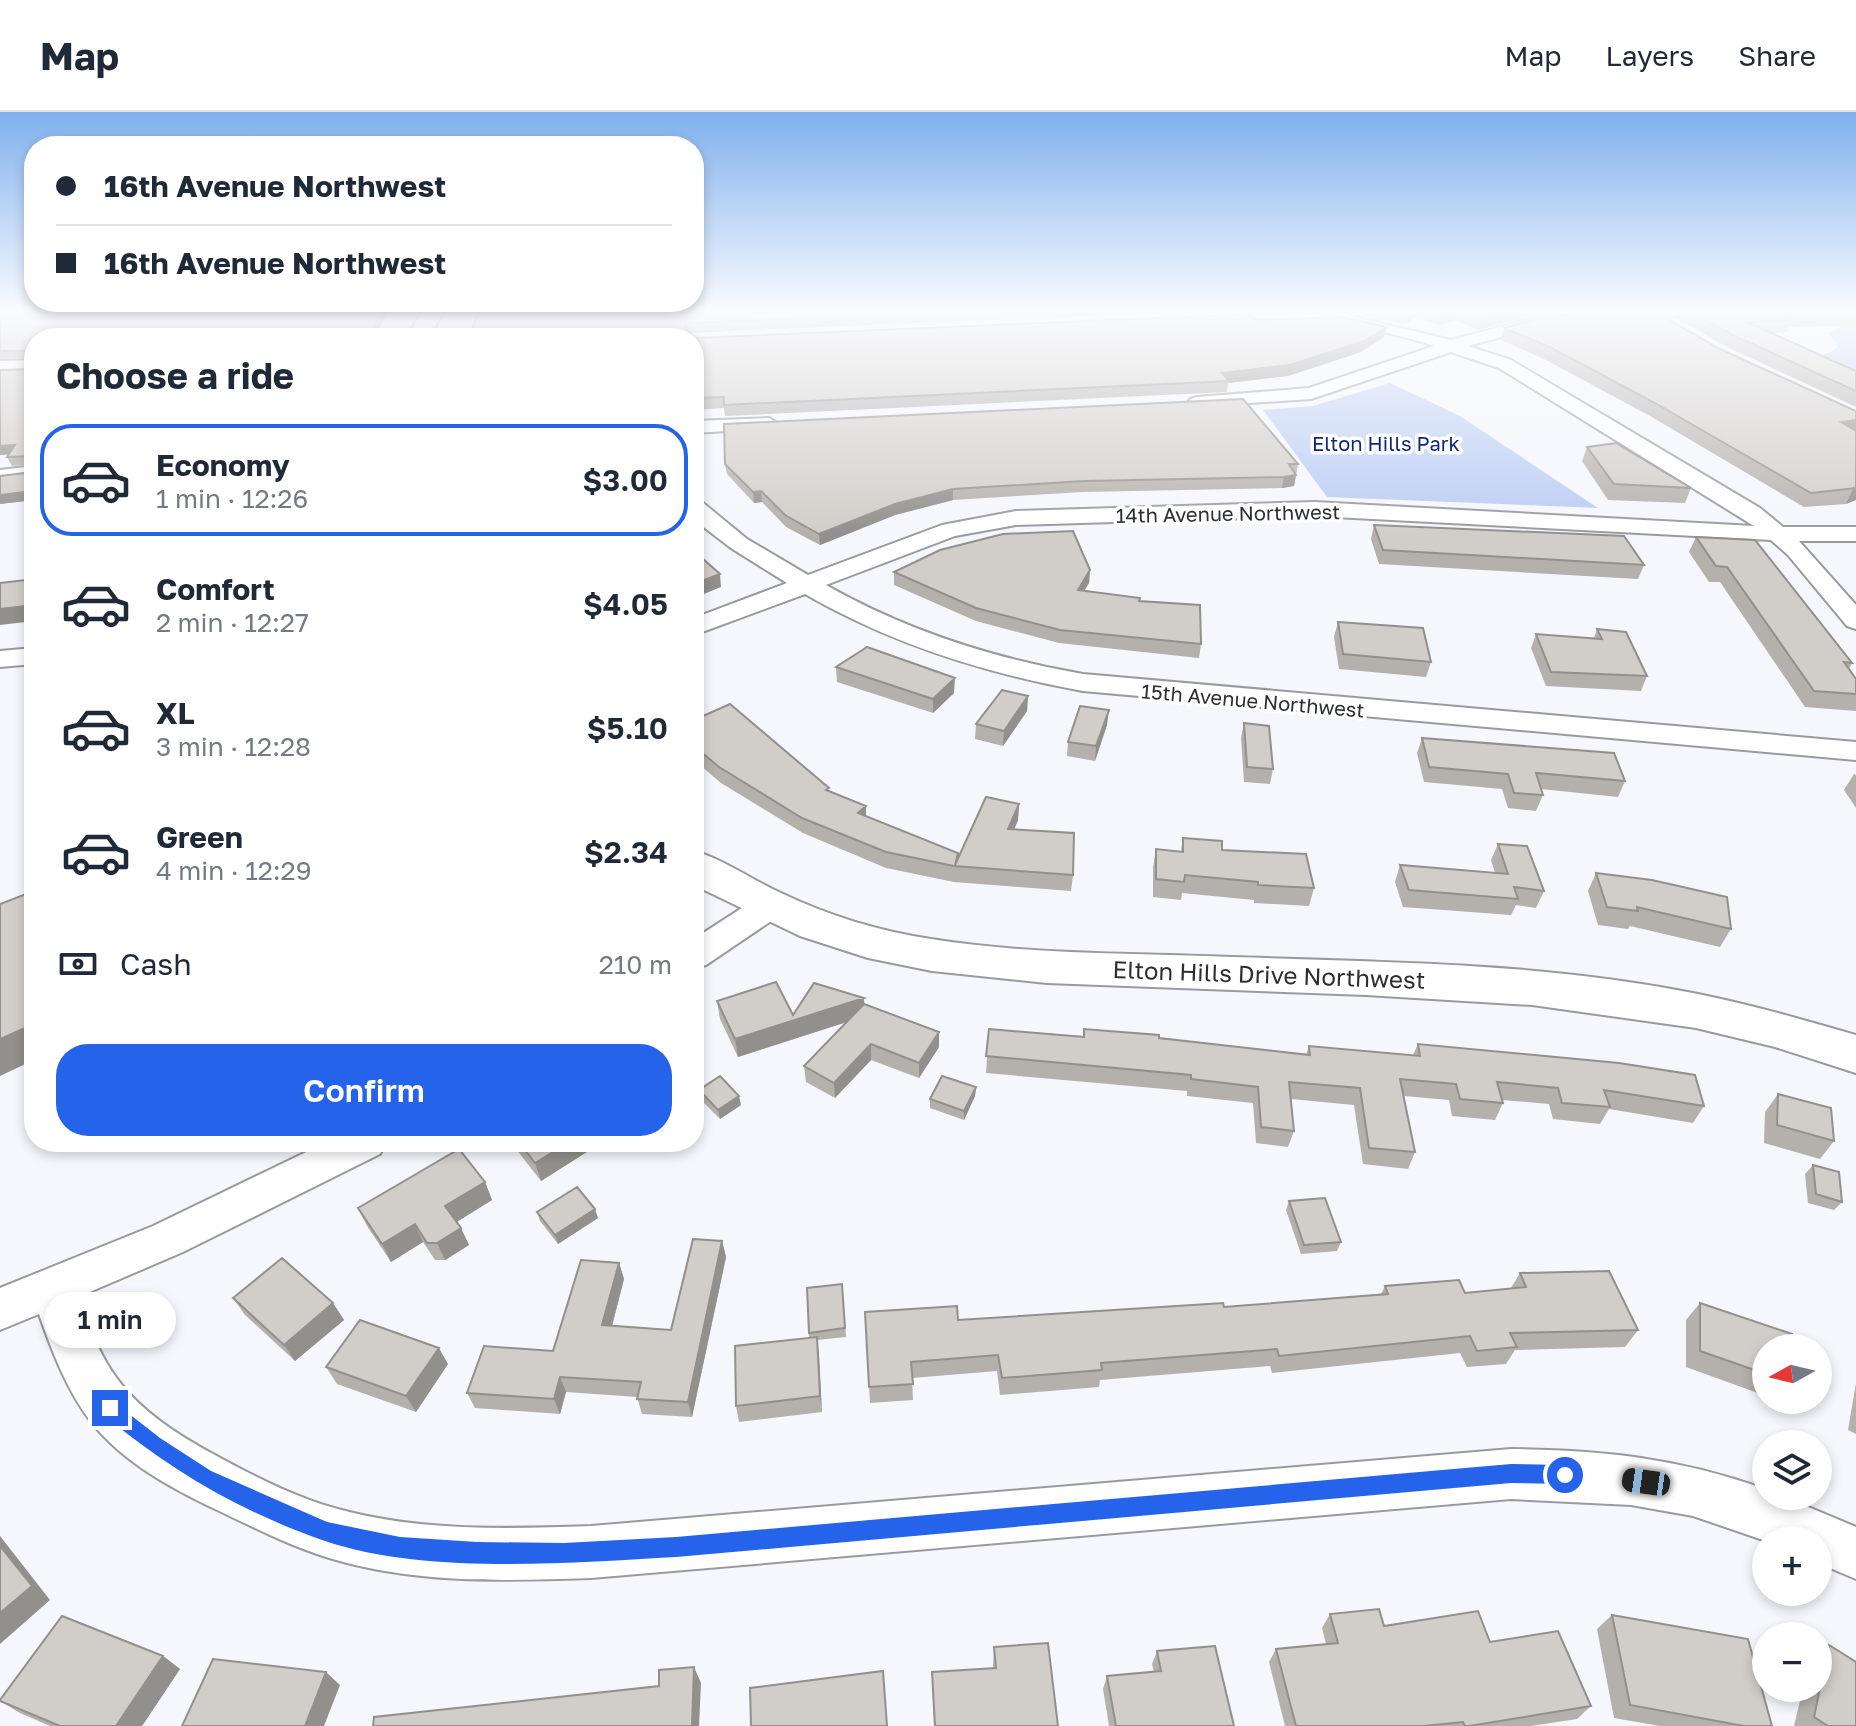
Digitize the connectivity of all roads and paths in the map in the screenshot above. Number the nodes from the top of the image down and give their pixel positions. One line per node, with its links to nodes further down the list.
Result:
1 (1337, 384): 3 (street)
2 (1542, 384): 9 (street)
3 (1177, 404)
4 (788, 423): 5 (street)
5 (704, 427)
6 (24, 473): 7 (street)
7 (0, 476)
8 (704, 516): 11 (street, 15th Avenue Northwest)
9 (1780, 534): 10 (street, 14th Avenue Northwest); 11 (street, 14th Avenue Northwest); 12 (street)
10 (1856, 534)
11 (805, 584): 13 (street, 14th Avenue Northwest); 16 (street, 15th Avenue Northwest)
12 (1856, 621)
13 (704, 623)
14 (24, 657): 15 (street)
15 (0, 659)
16 (1856, 751)
17 (704, 870): 18 (main road, Elton Hills Drive Northwest)
18 (771, 905): 19 (street); 20 (main road, Elton Hills Drive Northwest)
19 (704, 949)
20 (1856, 1054)
21 (346, 1152): 22 (street)
22 (52, 1288): 23 (street); 24 (street)
23 (0, 1309)
24 (1856, 1553)

